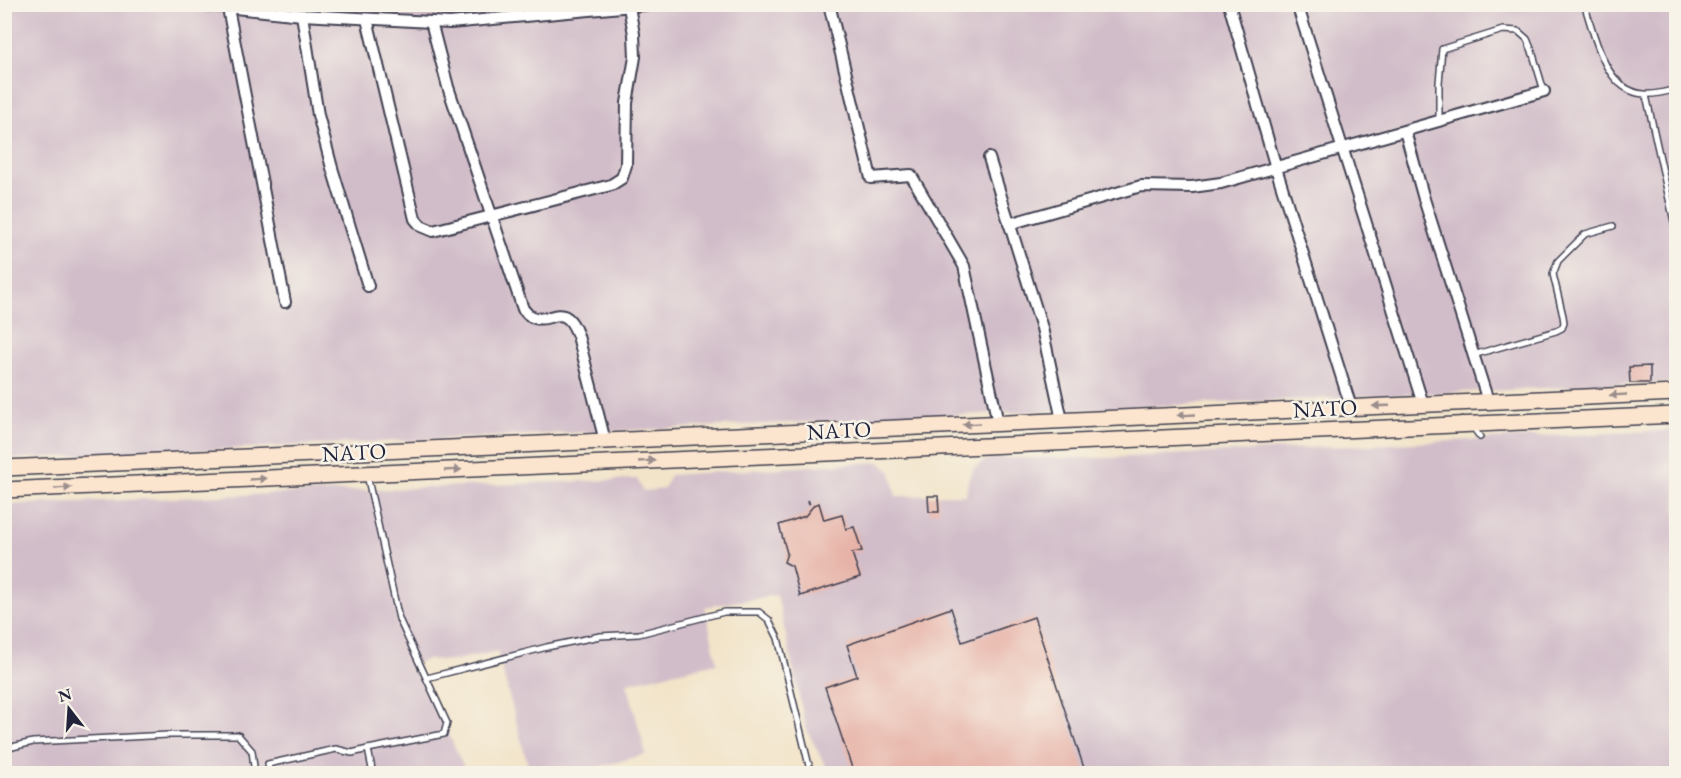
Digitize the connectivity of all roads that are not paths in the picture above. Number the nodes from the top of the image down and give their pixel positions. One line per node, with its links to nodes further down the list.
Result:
1 (196, 4): 9 (street)
2 (654, 4): 8 (street)
3 (830, 4): 34 (street)
4 (1228, 4): 20 (street)
5 (1297, 4): 18 (street)
6 (1584, 4): 15 (lane)
7 (247, 7): 9 (street); 10 (street)
8 (629, 7): 12 (street); 21 (street)
9 (228, 8): 26 (street)
10 (302, 15): 11 (street); 25 (street)
11 (367, 19): 12 (street); 21 (street)
12 (431, 22): 21 (street)
13 (1677, 89): 15 (lane)
14 (1544, 91): 16 (street); 16 (lane)
15 (1646, 95): 24 (lane)
16 (1439, 121): 17 (street)
17 (1405, 131): 18 (street); 27 (street)
18 (1341, 148): 20 (street); 30 (street)
19 (989, 158): 22 (street)
20 (1276, 168): 22 (street); 31 (street)
21 (492, 217): 35 (street)
22 (1009, 224): 33 (street)
23 (1612, 226): 27 (lane)
24 (1677, 231)
25 (368, 286)
26 (285, 302)
27 (1473, 355): 29 (street)
28 (1677, 393): 29 (main road, ΝΑΤΟ, one-way to 29)
29 (1488, 401): 30 (main road, ΝΑΤΟ)
30 (1423, 404): 31 (main road, ΝΑΤΟ, one-way to 31)
31 (1351, 407): 33 (main road, ΝΑΤΟ, one-way to 33)
32 (1677, 415): 37 (main road, ΝΑΤΟ, one-way to 32)
33 (1062, 420): 34 (main road, ΝΑΤΟ)
34 (998, 423): 35 (main road, ΝΑΤΟ, one-way to 35)
35 (605, 441): 36 (main road, ΝΑΤΟ)
36 (4, 468)
37 (366, 474): 38 (main road, ΝΑΤΟ, one-way to 37); 39 (lane)
38 (4, 490)
39 (427, 678): 41 (lane); 45 (lane)
40 (4, 749): 42 (lane)
41 (368, 749): 43 (lane); 44 (lane)
42 (255, 774)
43 (270, 774)
44 (373, 774)
45 (811, 774)

